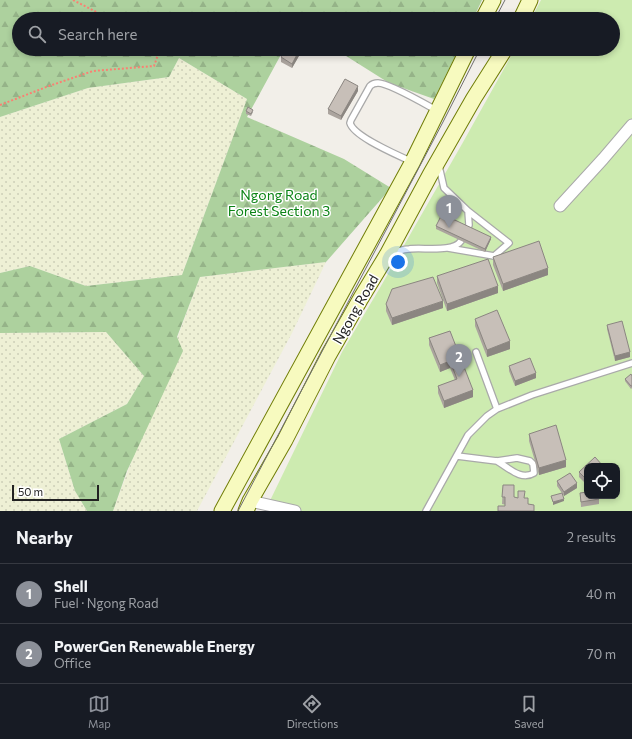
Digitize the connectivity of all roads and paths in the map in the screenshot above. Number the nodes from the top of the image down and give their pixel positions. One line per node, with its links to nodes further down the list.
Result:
1 (73, 0): 4 (path)
2 (493, 0): 5 (main road)
3 (530, 0): 6 (main road)
4 (96, 12)
5 (487, 12)
6 (524, 12)
7 (158, 56): 10 (path)
8 (465, 56): 11 (main road, Ngong Road)
9 (501, 56): 13 (main road, Ngong Road)
10 (0, 104)
11 (438, 111): 14 (main road, Ngong Road); 14 (lane)
12 (632, 124): 15 (street)
13 (438, 162): 16 (lane); 20 (main road, Ngong Road)
14 (412, 163): 27 (main road, Ngong Road)
15 (560, 206)
16 (468, 211): 17 (lane); 19 (lane)
17 (468, 228)
18 (461, 240): 19 (lane)
19 (448, 248): 20 (lane)
20 (387, 255): 26 (main road, Ngong Road)
21 (476, 352): 23 (lane)
22 (632, 363): 23 (lane)
23 (497, 409): 24 (lane)
24 (457, 456): 25 (lane); 29 (lane)
25 (497, 461): 25 (lane)
26 (248, 506): 28 (street)
27 (222, 511)
28 (295, 511)
29 (426, 511)

